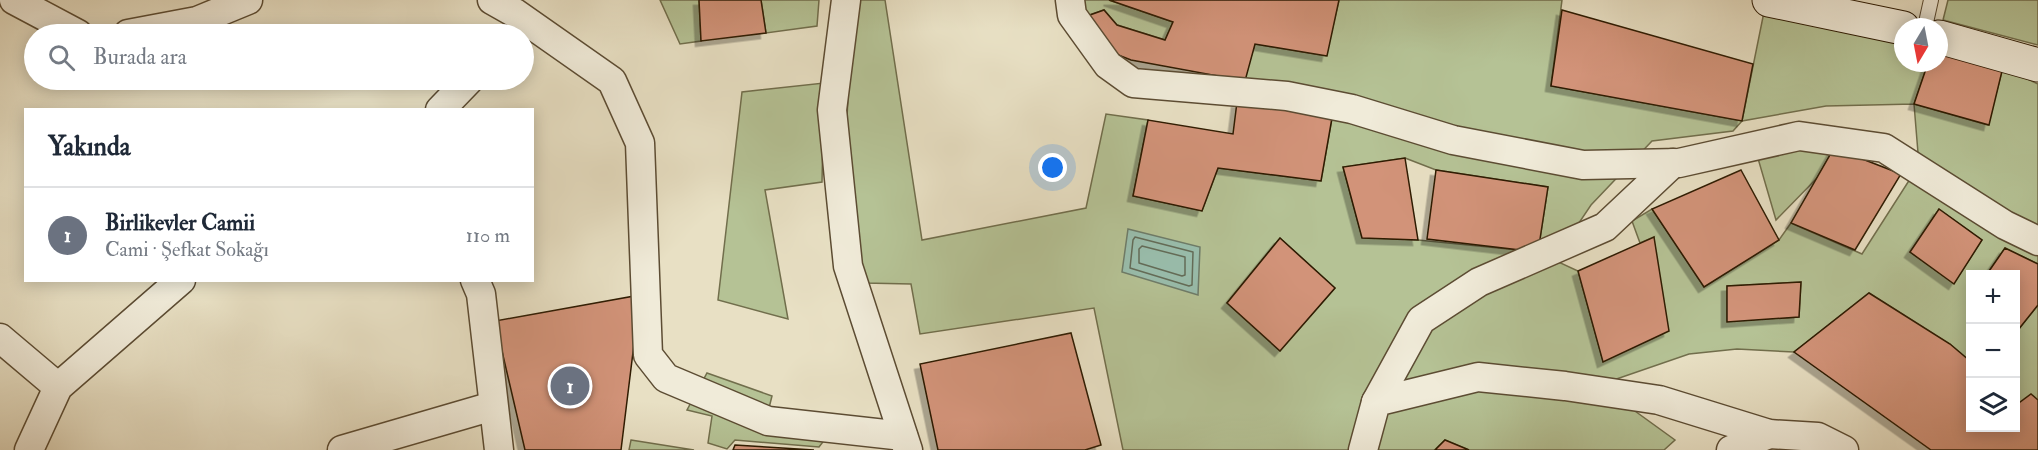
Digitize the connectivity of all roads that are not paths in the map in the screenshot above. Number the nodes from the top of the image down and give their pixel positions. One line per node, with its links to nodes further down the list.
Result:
1 (14, 0): 9 (street)
2 (248, 0): 10 (street)
3 (492, 0): 11 (street)
4 (846, 0): 27 (street)
5 (1070, 0): 18 (street)
6 (1769, 0): 12 (main road)
7 (1931, 0): 8 (lane)
8 (1927, 18)
9 (59, 24)
10 (181, 24)
11 (516, 24)
12 (1894, 26)
13 (534, 36): 27 (street)
14 (1948, 40): 15 (main road)
15 (2038, 65)
16 (459, 90): 17 (street)
17 (442, 108)
18 (1673, 163): 19 (street); 24 (street)
19 (2038, 241)
20 (179, 282): 23 (street)
21 (476, 282): 25 (street)
22 (0, 338): 23 (street)
23 (58, 387): 28 (street)
24 (1376, 402): 26 (street); 31 (street)
25 (493, 406): 29 (street); 30 (street)
26 (1769, 434): 32 (street); 33 (street)
27 (905, 443)
28 (29, 450)
29 (342, 450)
30 (499, 450)
31 (1363, 450)
32 (1731, 450)
33 (1844, 450)

